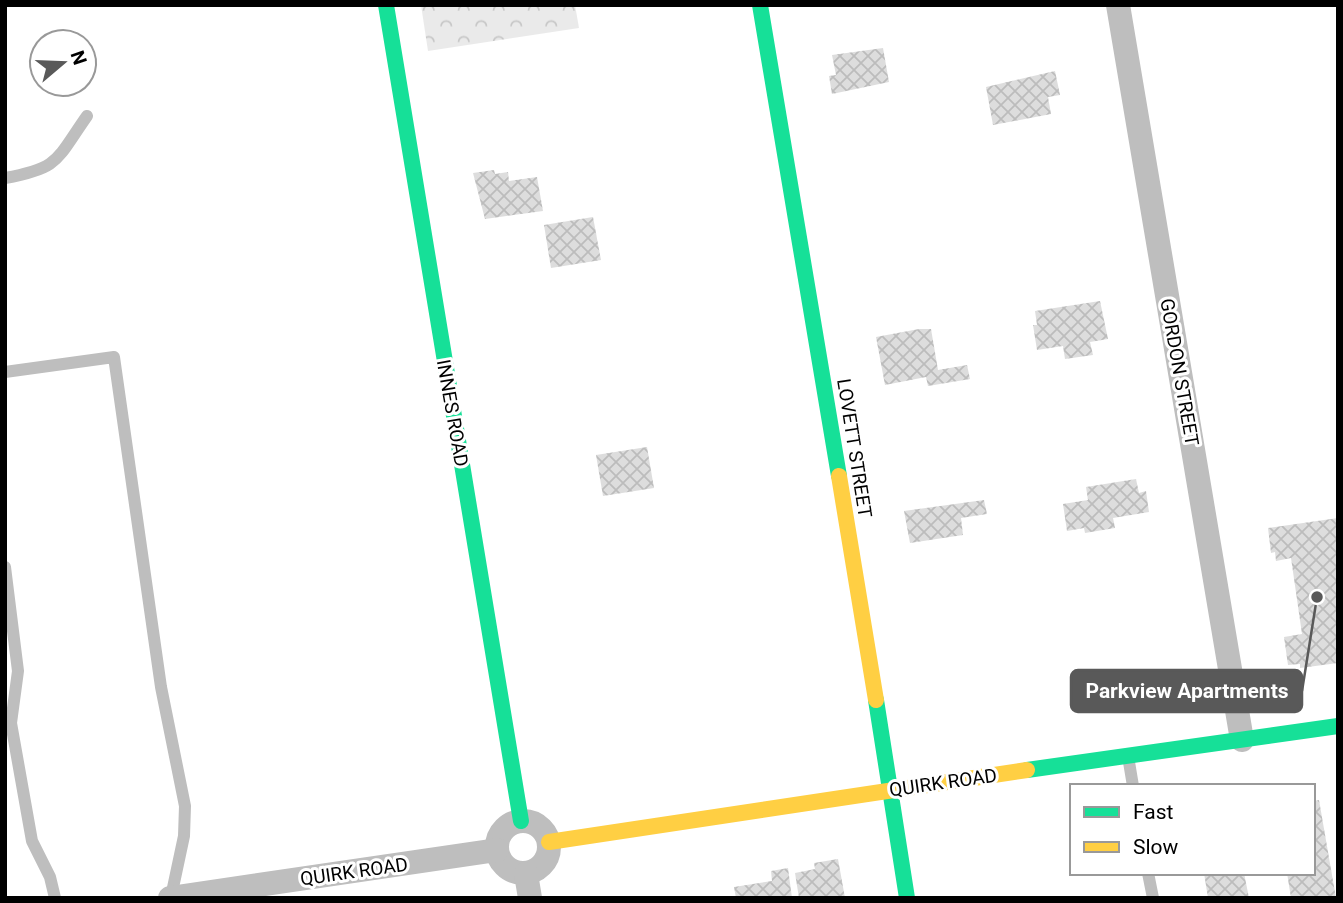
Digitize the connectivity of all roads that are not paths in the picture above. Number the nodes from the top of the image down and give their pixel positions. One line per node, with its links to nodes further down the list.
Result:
1 (386, 5): 13 (street, INNES ROAD)
2 (760, 5): 12 (street, LOVETT STREET)
3 (1118, 5): 9 (street, GORDON STREET)
4 (87, 116): 5 (lane)
5 (5, 178)
6 (5, 372): 19 (lane)
7 (5, 567): 18 (lane)
8 (1338, 726): 9 (street, QUIRK ROAD)
9 (1242, 740): 10 (street, QUIRK ROAD)
10 (1128, 755): 11 (lane); 12 (street, QUIRK ROAD)
11 (1133, 784)
12 (891, 789): 14 (street, QUIRK ROAD); 20 (street, LOVETT STREET)
13 (522, 821): 14 (street); 15 (street)
14 (549, 842): 17 (street)
15 (497, 850): 17 (street); 19 (street, QUIRK ROAD)
16 (1148, 875): 21 (lane)
17 (528, 886)
18 (55, 898)
19 (171, 898)
20 (906, 898)
21 (1153, 898)

